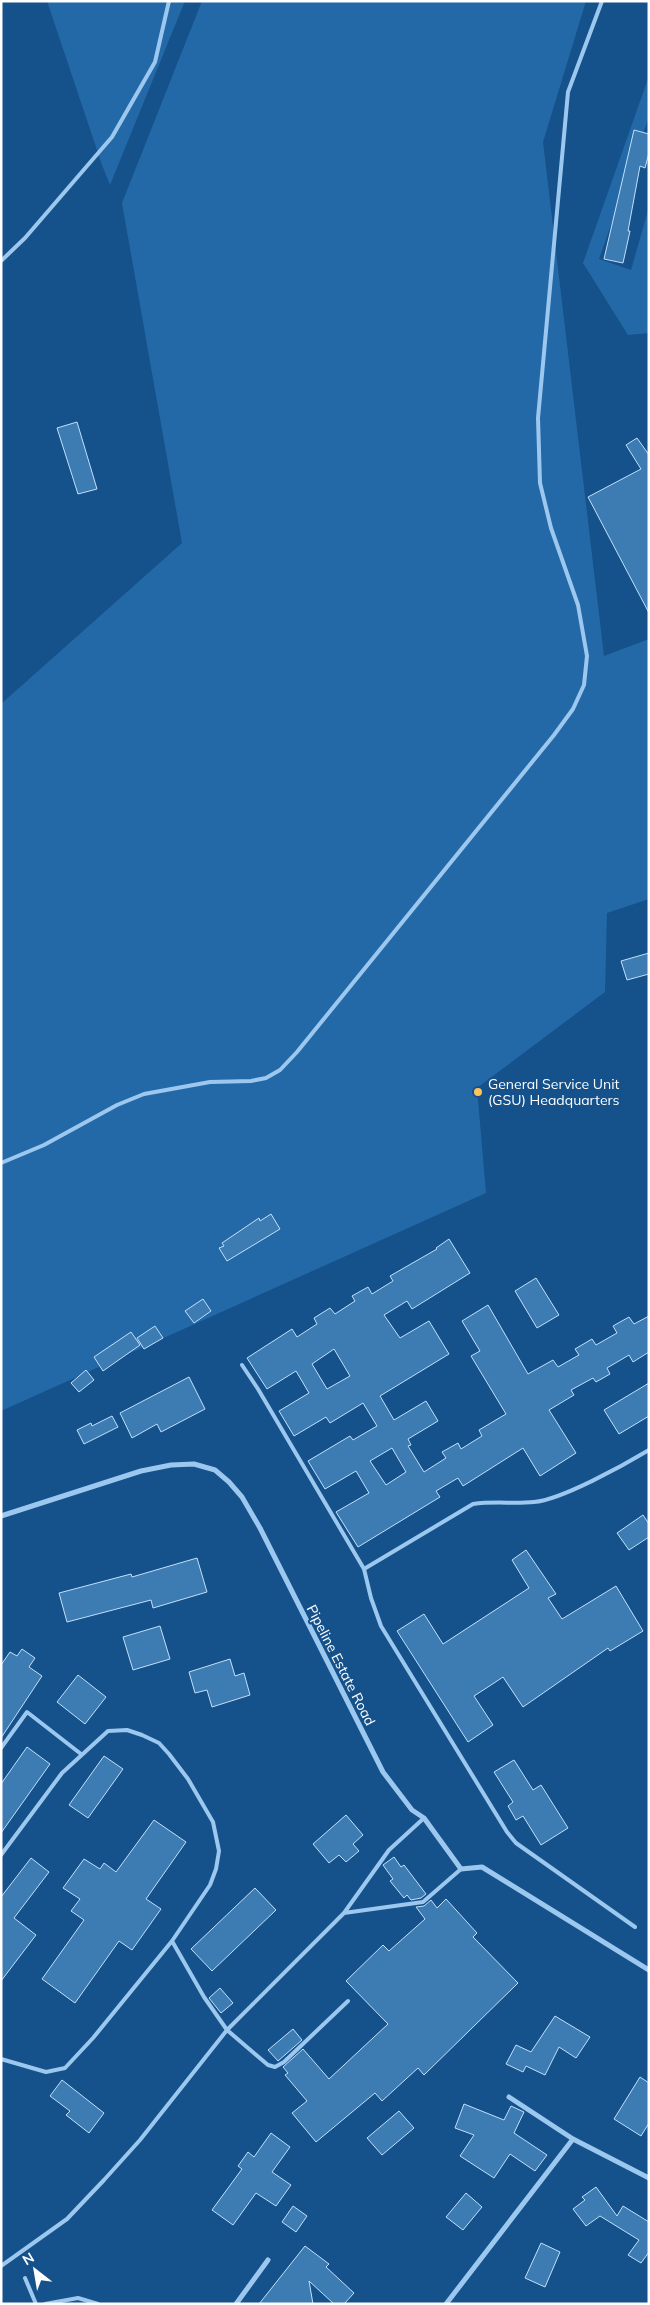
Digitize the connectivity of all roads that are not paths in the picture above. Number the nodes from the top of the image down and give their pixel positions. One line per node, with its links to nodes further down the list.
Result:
1 (169, 1): 3 (lane)
2 (602, 1): 4 (lane)
3 (1, 262)
4 (1, 1163)
5 (242, 1366): 9 (lane)
6 (647, 1451): 7 (lane); 9 (lane)
7 (649, 1457)
8 (1, 1516): 12 (street, Pipeline Estate Road)
9 (364, 1569): 16 (lane)
10 (1, 1748): 11 (lane)
11 (81, 1754): 13 (lane); 17 (lane)
12 (424, 1818): 14 (street, Pipeline Estate Road); 15 (lane)
13 (1, 1855)
14 (461, 1869): 15 (lane); 18 (street)
15 (344, 1913): 20 (lane)
16 (635, 1927)
17 (172, 1941): 20 (lane); 21 (lane)
18 (649, 1970)
19 (348, 2001): 20 (lane)
20 (227, 2030): 26 (lane)
21 (1, 2059)
22 (509, 2097): 23 (street)
23 (573, 2139): 24 (street); 32 (street)
24 (649, 2178)
25 (268, 2260): 31 (street)
26 (1, 2266)
27 (24, 2278): 28 (lane)
28 (36, 2304)
29 (45, 2304): 30 (lane)
30 (98, 2304)
31 (236, 2304)
32 (446, 2304)

